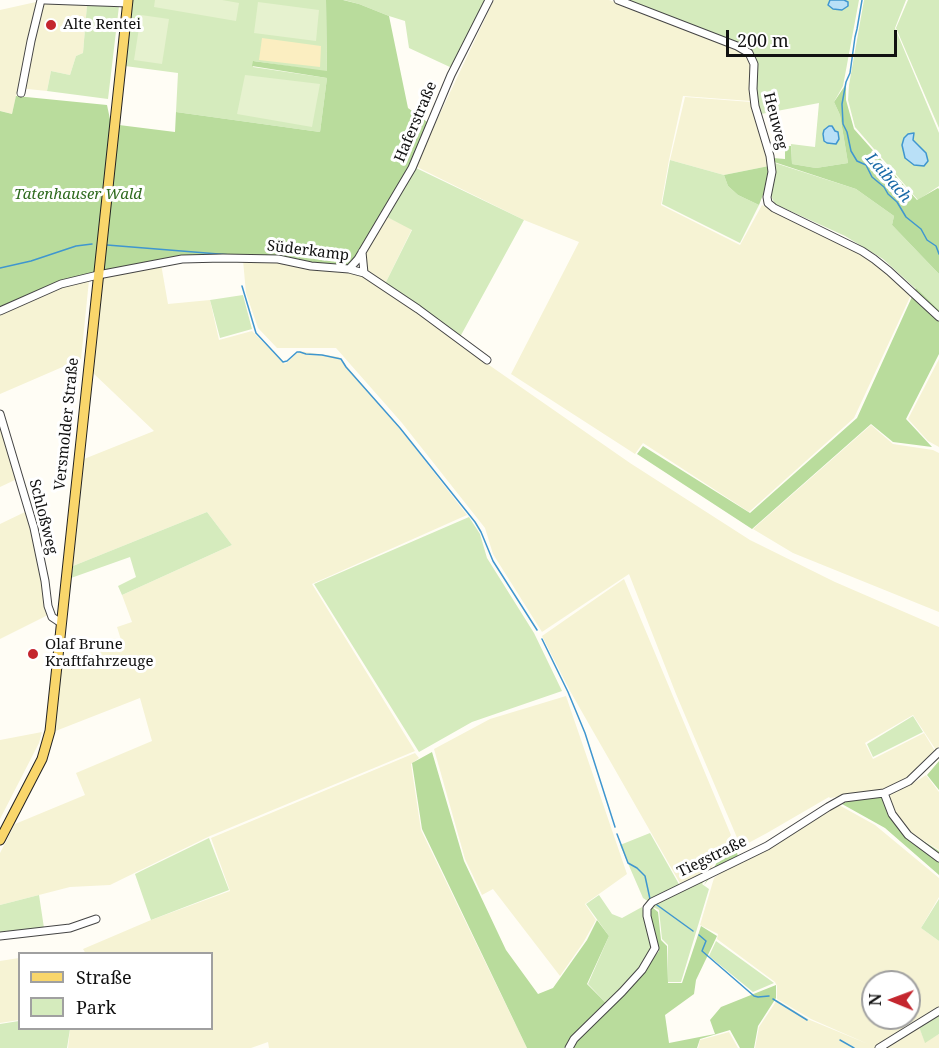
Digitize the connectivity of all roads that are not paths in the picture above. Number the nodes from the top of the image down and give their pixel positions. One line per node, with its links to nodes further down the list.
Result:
1 (43, 0): 4 (street); 5 (street)
2 (489, 0): 6 (street, Haferstraße)
3 (618, 0): 11 (street, Heuweg)
4 (128, 1): 9 (main road, Versmolder Straße)
5 (21, 93)
6 (362, 252): 7 (street, Haferstraße); 8 (street)
7 (349, 269): 8 (street, Süderkamp); 9 (street, Süderkamp)
8 (364, 273): 12 (street, Süderkamp)
9 (98, 275): 10 (street, Süderkamp); 14 (main road, Versmolder Straße)
10 (0, 311)
11 (939, 317)
12 (487, 360)
13 (0, 414): 14 (street, Schloßweg)
14 (61, 623): 17 (main road, Versmolder Straße)
15 (939, 752): 16 (street, Tiegstraße)
16 (884, 793): 18 (street); 22 (street, Tiegstraße)
17 (0, 840)
18 (939, 858)
19 (96, 919): 20 (street)
20 (0, 936)
21 (939, 1011): 23 (street)
22 (569, 1048)
23 (879, 1048)

